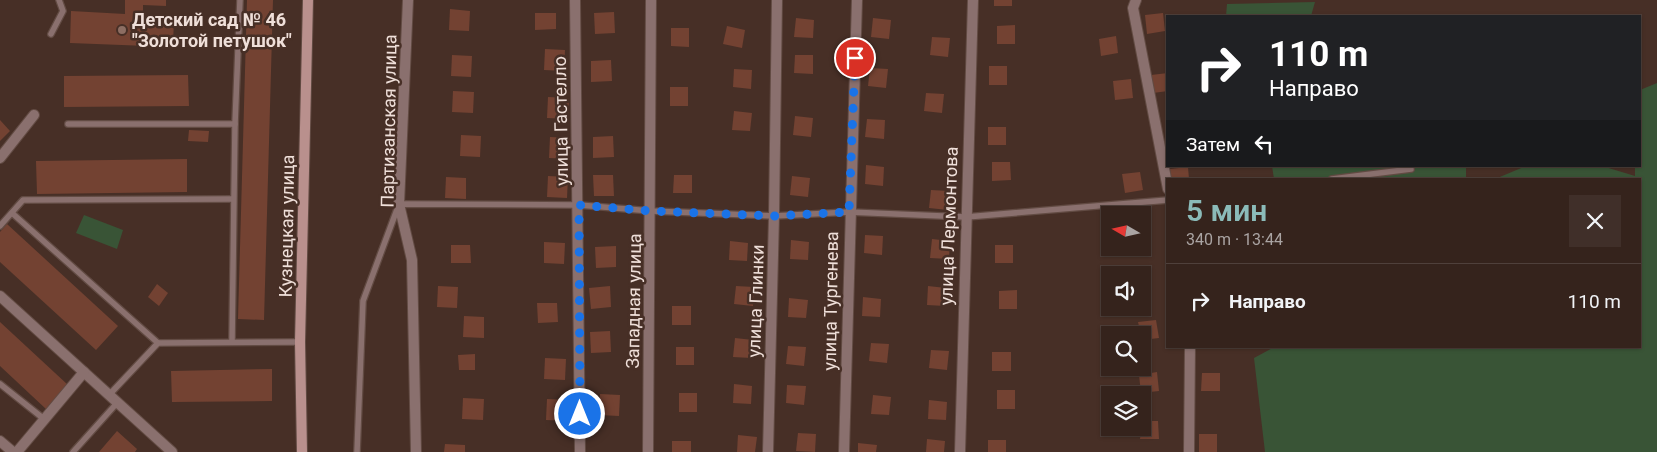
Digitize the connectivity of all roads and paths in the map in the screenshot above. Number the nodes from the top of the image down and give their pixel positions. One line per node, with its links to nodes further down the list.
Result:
1 (59, 0): 11 (lane)
2 (240, 0): 14 (lane)
3 (308, 0): 31 (main road, Кузнецкая улица)
4 (408, 0): 21 (street, Партизанская улица)
5 (575, 0): 22 (street, улица Гастелло)
6 (652, 0): 23 (street, Западная улица)
7 (777, 0): 26 (street, улица Глинки)
8 (857, 0): 24 (street, улица Тургенева)
9 (973, 0): 27 (street, улица Лермонтова)
10 (1136, 0): 18 (street)
11 (51, 34)
12 (34, 115): 15 (street)
13 (68, 124): 14 (lane)
14 (235, 124): 19 (lane)
15 (0, 158)
16 (1411, 169): 17 (lane)
17 (1340, 178)
18 (1166, 179)
19 (234, 200): 25 (lane); 30 (lane)
20 (1166, 200): 27 (lane)
21 (399, 204): 22 (lane); 43 (lane); 44 (street, Партизанская улица)
22 (579, 205): 23 (lane); 45 (street, улица Гастелло)
23 (651, 211): 26 (lane); 46 (street, Западная улица)
24 (849, 212): 26 (lane); 27 (lane); 48 (street, улица Тургенева)
25 (12, 213): 28 (lane); 32 (lane)
26 (774, 216): 47 (street, улица Глинки)
27 (966, 217): 49 (street, улица Лермонтова)
28 (0, 226)
29 (0, 296): 34 (street)
30 (232, 342): 31 (lane); 32 (lane)
31 (300, 342): 42 (main road, Кузнецкая улица)
32 (158, 343): 36 (lane)
33 (1190, 348): 50 (street)
34 (84, 372): 36 (street); 37 (street)
35 (0, 384): 37 (lane)
36 (113, 399): 40 (lane); 41 (street)
37 (44, 419): 39 (street)
38 (0, 441): 39 (street)
39 (15, 452)
40 (73, 452)
41 (172, 452)
42 (302, 452)
43 (357, 452)
44 (416, 452)
45 (580, 452)
46 (648, 452)
47 (768, 452)
48 (844, 452)
49 (960, 452)
50 (1189, 452)

